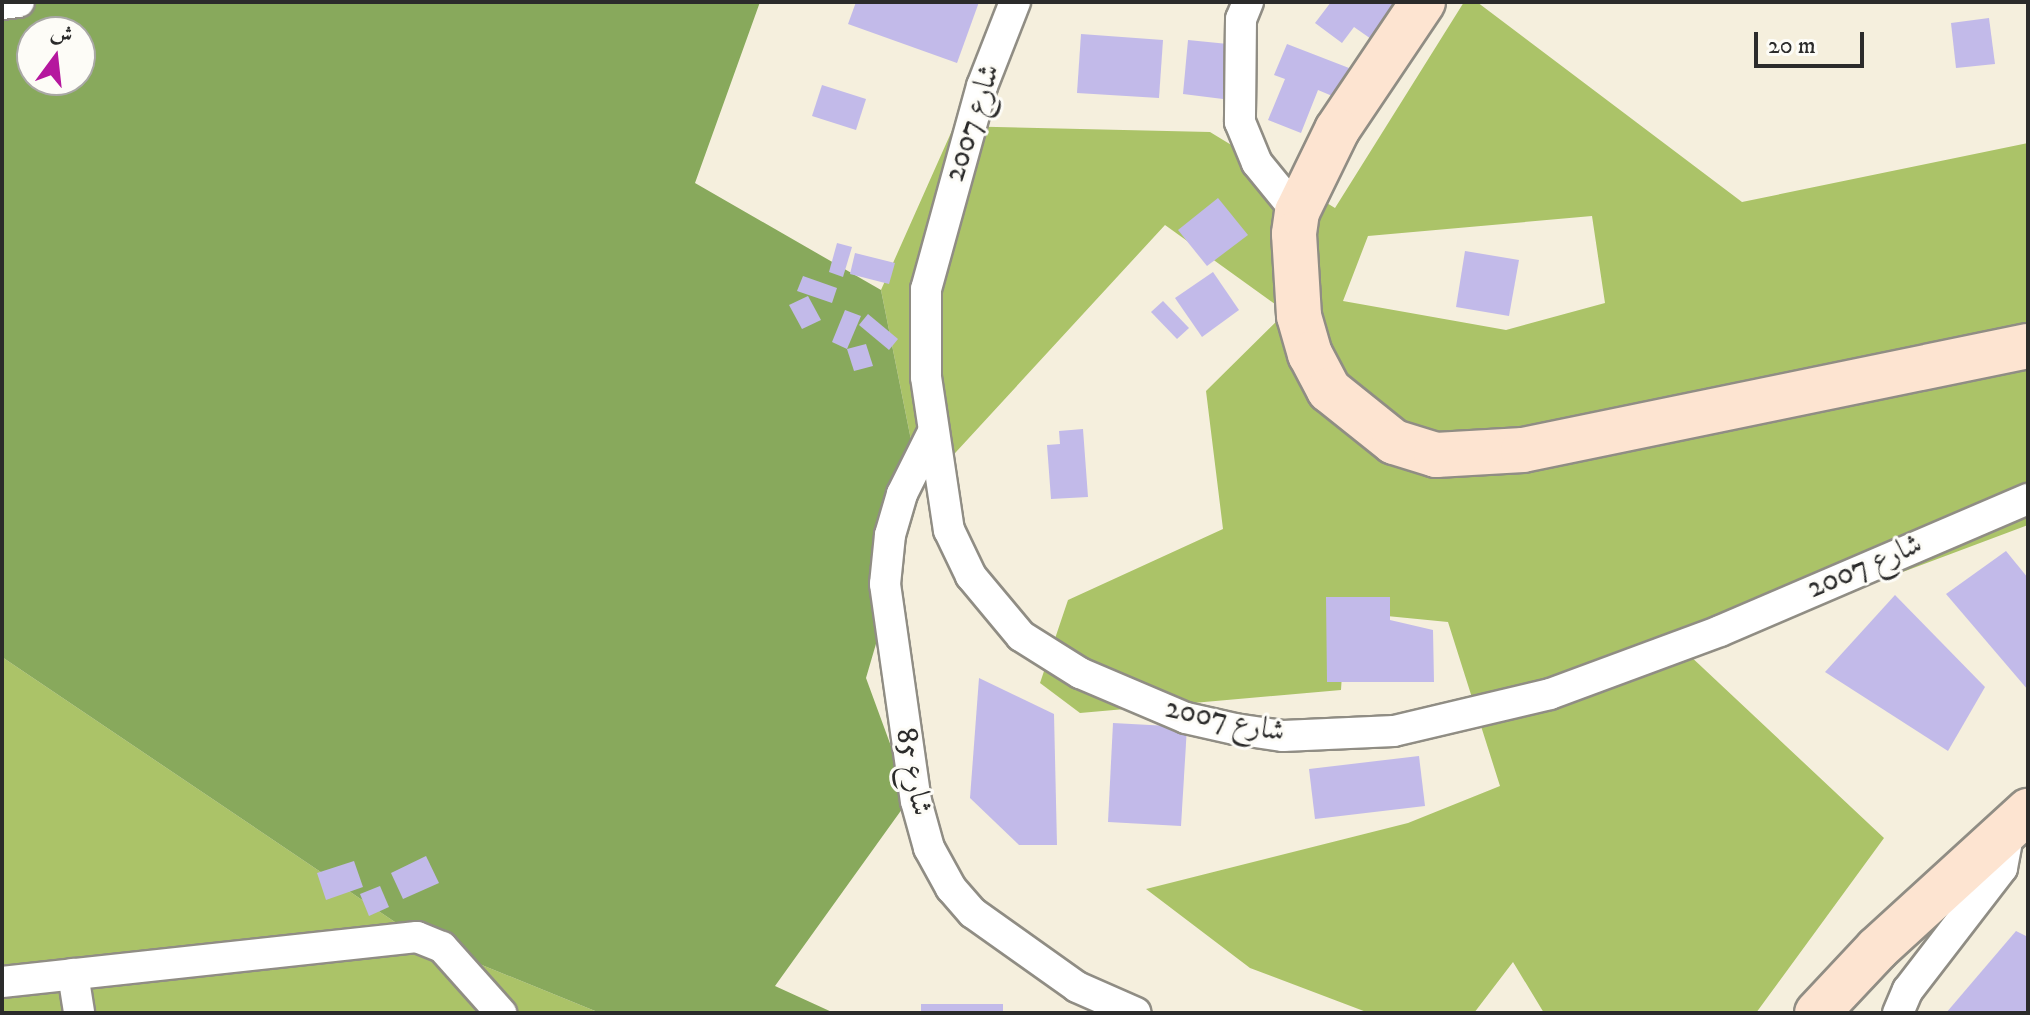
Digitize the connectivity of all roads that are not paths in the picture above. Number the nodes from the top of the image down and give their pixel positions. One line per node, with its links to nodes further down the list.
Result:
1 (19, 2): 5 (street)
2 (1015, 2): 8 (street, شارع 2007)
3 (1248, 2): 6 (street)
4 (1423, 2): 6 (main road)
5 (2, 4)
6 (1297, 212): 7 (main road)
7 (2028, 346)
8 (932, 434): 9 (street, شارع 2007); 15 (street, شارع 85)
9 (2028, 499)
10 (2019, 818): 16 (main road); 17 (street)
11 (73, 974): 12 (street); 13 (street); 14 (street)
12 (2, 982)
13 (79, 1013)
14 (501, 1013)
15 (1136, 1013)
16 (1817, 1013)
17 (1898, 1013)

